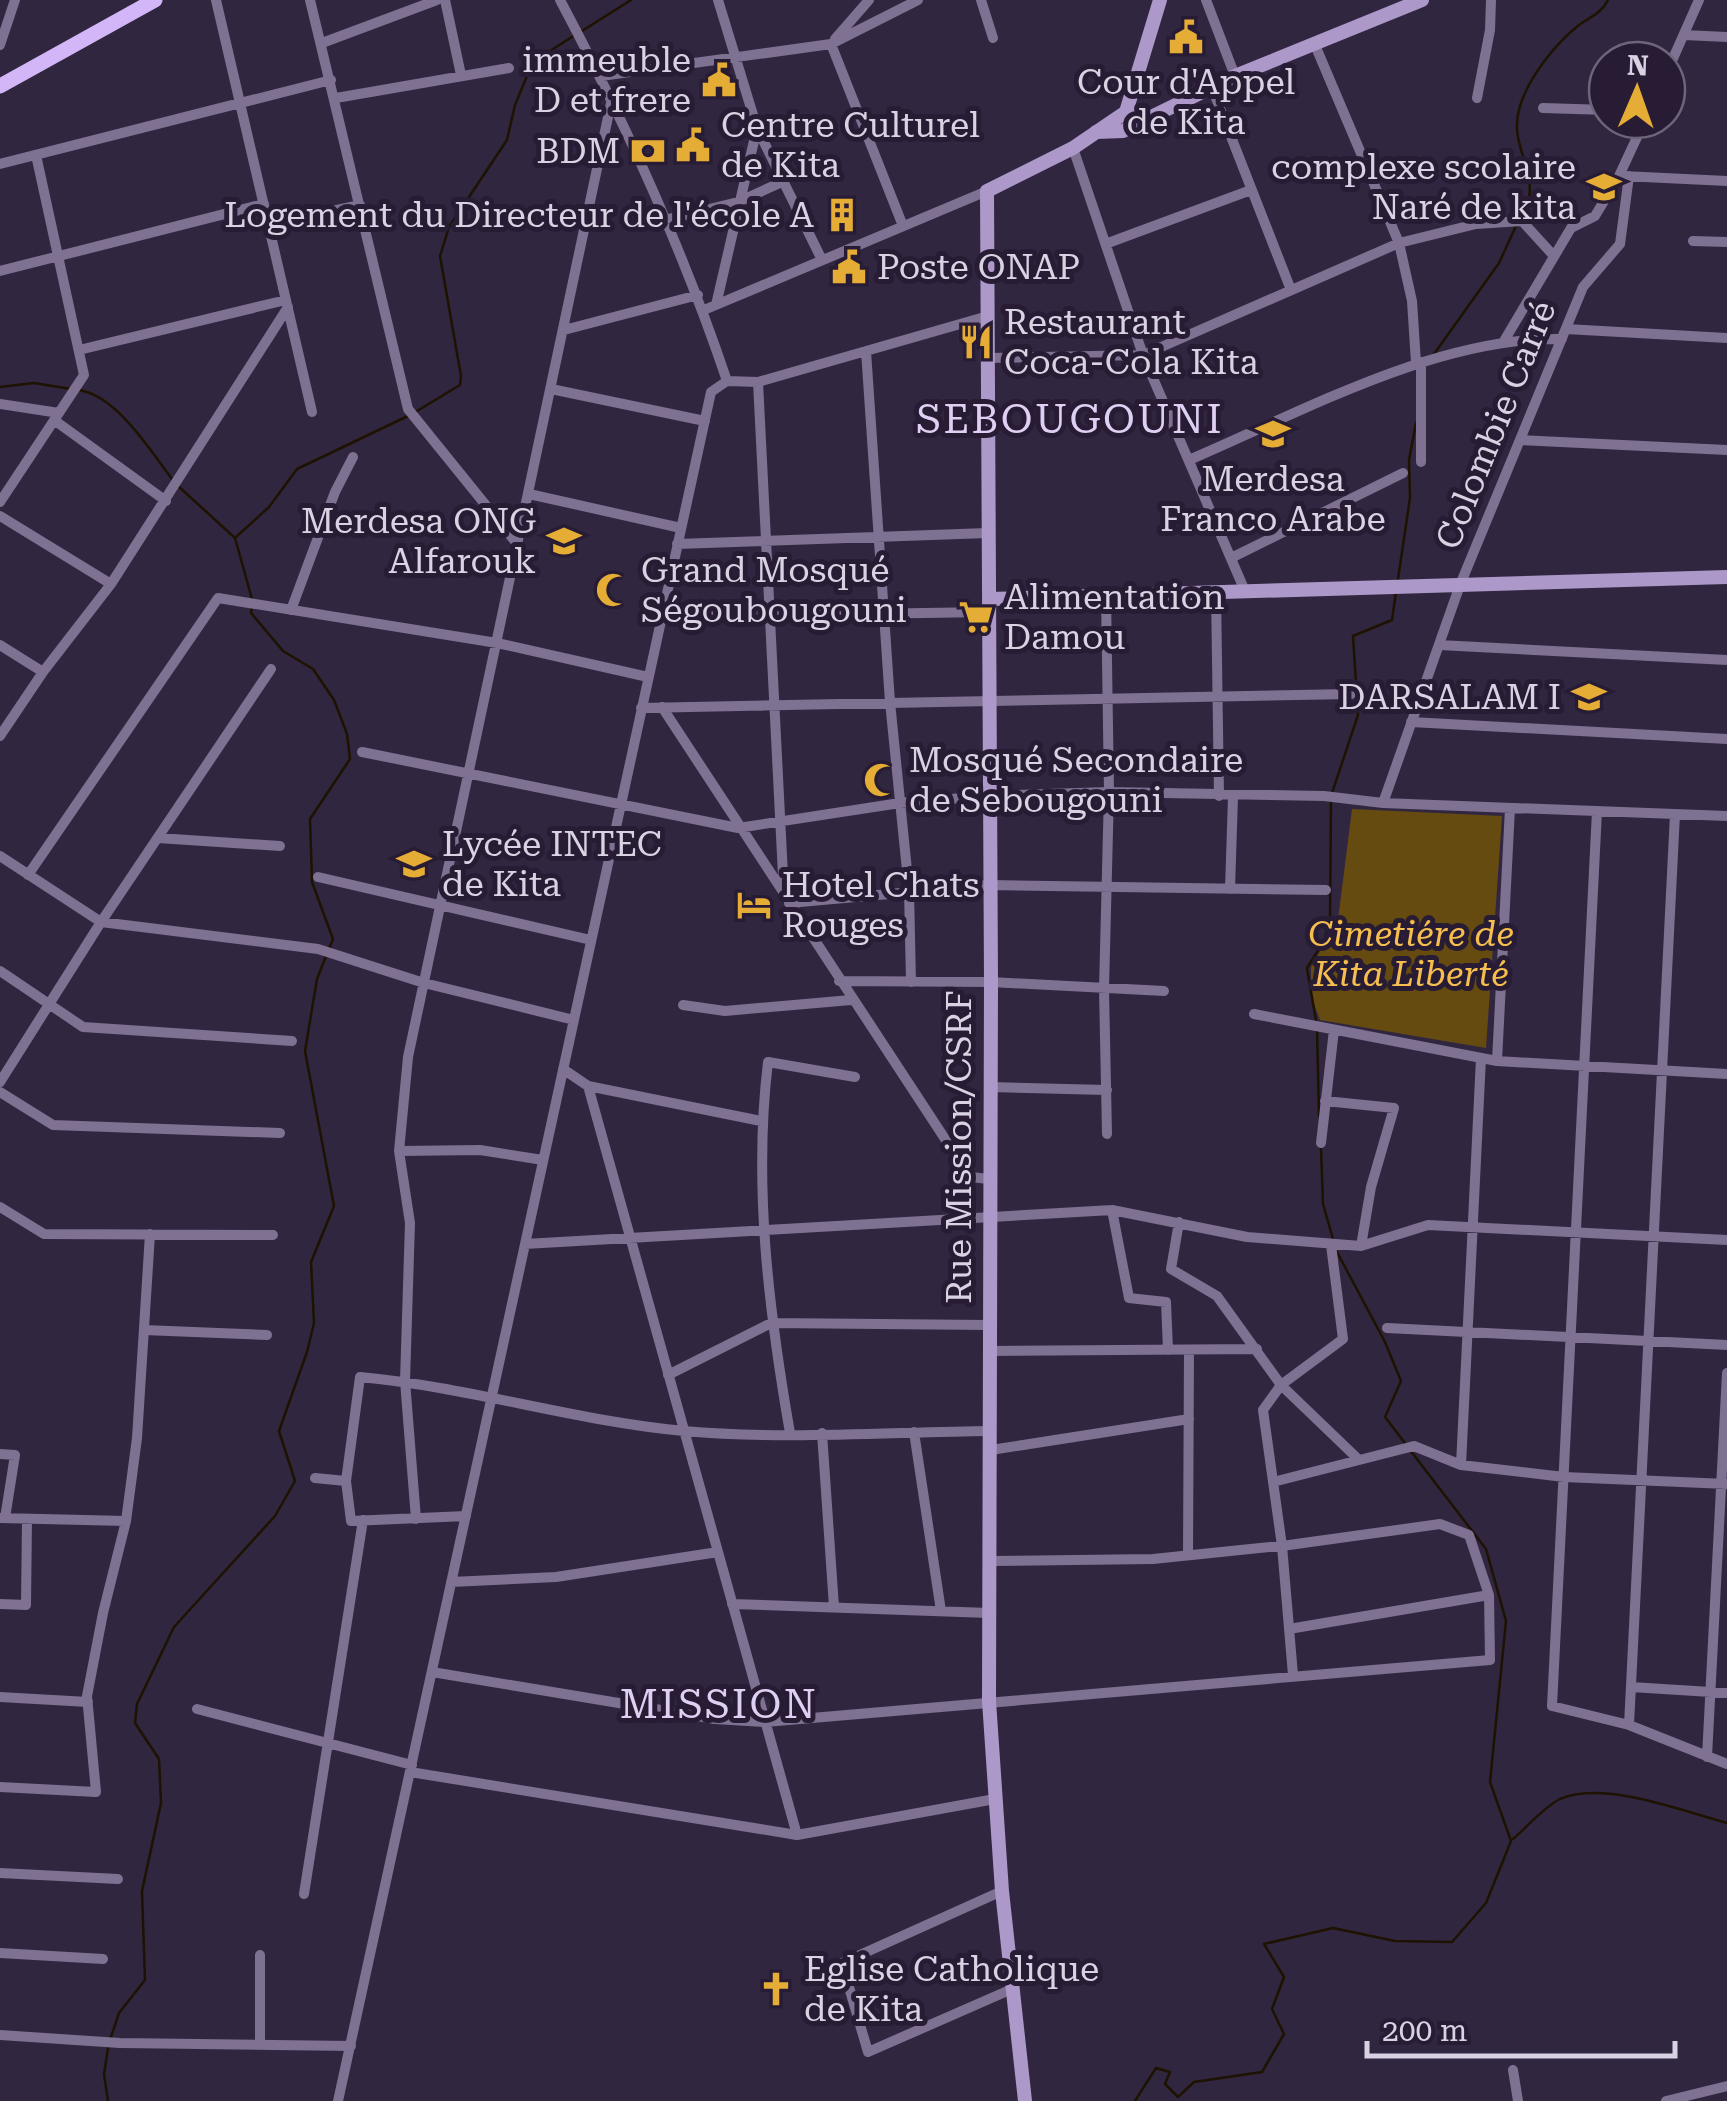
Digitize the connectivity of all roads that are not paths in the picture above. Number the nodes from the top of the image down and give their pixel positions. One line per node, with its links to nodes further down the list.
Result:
1 (15, 0): 23 (street)
2 (156, 0): 32 (main road)
3 (216, 0): 37 (street)
4 (310, 0): 21 (street)
5 (436, 0): 21 (street)
6 (444, 0): 28 (street)
7 (560, 0): 29 (street)
8 (718, 0): 25 (street)
9 (869, 0): 22 (street)
10 (918, 0): 22 (street)
11 (982, 0): 18 (street)
12 (1160, 0): 40 (main road)
13 (1206, 0): 30 (street)
14 (1422, 0): 24 (main road)
15 (1491, 0): 35 (street)
16 (1699, 0): 17 (street)
17 (1684, 35): 19 (street); 20 (street)
18 (992, 38)
19 (1727, 38)
20 (1682, 40)
21 (322, 43): 31 (street)
22 (831, 44): 25 (street); 58 (street)
23 (0, 45)
24 (1315, 45): 30 (main road); 62 (street)
25 (737, 54): 29 (street); 42 (street)
26 (0, 66): 32 (street)
27 (509, 68): 28 (street)
28 (461, 75): 34 (street)
29 (600, 76): 36 (street)
30 (1235, 76): 33 (main road)
31 (332, 80): 34 (street); 37 (street)
32 (3, 84)
33 (1212, 88): 41 (main road); 51 (street)
34 (336, 98): 55 (street)
35 (1477, 98)
36 (611, 102): 56 (street); 73 (street)
37 (240, 103): 46 (street); 54 (street)
38 (1542, 108): 39 (street)
39 (1587, 109)
40 (1126, 112): 41 (main road); 43 (main road)
41 (1146, 120): 43 (main road)
42 (757, 128): 50 (street); 53 (street)
43 (1096, 132): 45 (main road)
44 (1638, 140): 48 (street)
45 (1072, 148): 52 (main road); 61 (street)
46 (36, 155): 47 (street); 63 (street)
47 (0, 164)
48 (1624, 176): 49 (street); 64 (street); 74 (street, Colombie Carré)
49 (1727, 181)
50 (782, 182): 53 (street); 65 (street)
51 (1251, 190): 61 (street); 67 (street)
52 (987, 191): 58 (street); 72 (main road, Rue Mission/CSRF)
53 (738, 202): 56 (street); 70 (street)
54 (264, 204): 57 (street); 63 (street)
55 (360, 205): 57 (street); 103 (street)
56 (664, 220): 68 (street)
57 (268, 225): 69 (street)
58 (903, 226): 65 (street)
59 (1693, 241): 60 (street)
60 (1727, 242)
61 (1108, 243): 79 (street)
62 (1399, 243): 64 (street); 67 (street); 81 (street)
63 (58, 256): 66 (street); 77 (street)
64 (1554, 256): 76 (street)
65 (822, 260): 70 (street)
66 (0, 271)
67 (1291, 290): 79 (street)
68 (698, 295): 71 (street); 73 (street)
69 (287, 304): 77 (street); 86 (street); 96 (street)
70 (716, 305): 71 (street)
71 (704, 310): 82 (street)
72 (988, 316): 78 (street); 80 (main road, Rue Mission/CSRF)
73 (564, 330): 84 (street)
74 (1564, 334): 75 (street); 76 (street); 89 (street, Colombie Carré)
75 (1727, 338)
76 (1504, 340): 81 (street)
77 (79, 350): 87 (street)
78 (866, 351): 83 (street); 101 (street)
79 (1144, 354): 80 (street); 92 (street)
80 (988, 358): 100 (main road, Rue Mission/CSRF)
81 (1419, 363): 92 (street); 93 (street)
82 (727, 381): 83 (street); 88 (street)
83 (758, 382): 102 (street)
84 (551, 388): 88 (street); 95 (street)
85 (0, 404): 87 (street)
86 (312, 412)
87 (57, 416): 96 (street); 97 (street)
88 (705, 421): 99 (street)
89 (1520, 440): 90 (street); 108 (street, Colombie Carré)
90 (1727, 450)
91 (353, 457): 113 (street)
92 (1189, 460): 105 (street)
93 (1421, 462)
94 (1403, 473): 105 (street)
95 (529, 494): 99 (street); 103 (street)
96 (166, 501): 107 (street)
97 (0, 502)
98 (0, 516): 107 (street)
99 (681, 528): 104 (street)
100 (988, 533): 101 (street); 112 (main road, Rue Mission/CSRF)
101 (880, 537): 102 (street); 114 (street)
102 (766, 541): 104 (street); 115 (street)
103 (518, 544): 117 (street)
104 (677, 544): 116 (street)
105 (1231, 558): 110 (street)
106 (1727, 577): 108 (main road)
107 (111, 584): 122 (street)
108 (1460, 585): 110 (main road); 118 (street, Colombie Carré)
109 (1216, 592): 110 (main road); 111 (main road); 125 (street)
110 (1245, 592)
111 (1106, 596): 112 (main road); 126 (street)
112 (989, 606): 114 (street); 127 (main road, Rue Mission/CSRF)
113 (291, 610): 117 (street); 153 (street)
114 (886, 614): 115 (street); 128 (street)
115 (770, 616): 116 (street); 129 (street)
116 (661, 617): 123 (street)
117 (497, 643): 123 (street); 136 (street)
118 (1439, 645): 120 (street); 132 (street, Colombie Carré)
119 (0, 646): 122 (street)
120 (1727, 660)
121 (271, 669): 150 (street)
122 (43, 672): 133 (street)
123 (648, 676): 131 (street)
124 (1350, 694): 125 (street)
125 (1218, 696): 126 (street); 139 (street)
126 (1108, 698): 127 (street); 137 (street)
127 (989, 700): 128 (street); 138 (main road, Rue Mission/CSRF)
128 (890, 702): 129 (street); 142 (street)
129 (774, 705): 130 (street); 148 (street)
130 (662, 707): 131 (street); 149 (street)
131 (642, 708): 143 (street)
132 (1412, 722): 134 (street); 141 (street, Colombie Carré)
133 (0, 736)
134 (1727, 739)
135 (362, 752): 136 (street)
136 (469, 774): 143 (street); 161 (street)
137 (1109, 792): 138 (street); 139 (street); 156 (street)
138 (989, 796): 142 (street); 155 (main road, Rue Mission/CSRF)
139 (1219, 796): 140 (street)
140 (1233, 797): 141 (street); 157 (street)
141 (1383, 802): 144 (street)
142 (900, 803): 148 (street); 158 (street)
143 (620, 804): 149 (street); 163 (street)
144 (1510, 808): 145 (street); 179 (street)
145 (1598, 811): 146 (street); 180 (street)
146 (1675, 814): 147 (street); 182 (street)
147 (1727, 816)
148 (782, 822): 149 (street); 160 (street)
149 (738, 828): 160 (street)
150 (158, 838): 151 (street); 162 (street)
151 (280, 846)
152 (0, 856): 153 (street)
153 (28, 875): 162 (street)
154 (318, 877): 161 (street)
155 (989, 885): 156 (street); 158 (street); 168 (main road, Rue Mission/CSRF)
156 (1108, 888): 157 (street); 169 (street)
157 (1230, 889): 159 (street)
158 (909, 890): 160 (street); 167 (street)
159 (1326, 890)
160 (786, 899): 165 (street)
161 (441, 905): 163 (street); 166 (street)
162 (101, 922): 166 (street); 172 (street)
163 (591, 940): 175 (street)
164 (0, 971): 172 (street)
165 (839, 981): 167 (street); 171 (street)
166 (424, 982): 175 (street); 195 (street)
167 (911, 982): 168 (street)
168 (991, 982): 169 (street); 187 (main road, Rue Mission/CSRF)
169 (1104, 988): 170 (street); 188 (street)
170 (1164, 992)
171 (852, 1000): 173 (street); 197 (street)
172 (50, 1004): 177 (street); 185 (street)
173 (683, 1005)
174 (1254, 1014): 176 (street)
175 (574, 1020): 181 (street)
176 (1334, 1030): 178 (street); 190 (street)
177 (292, 1041)
178 (1481, 1058): 179 (street); 202 (street)
179 (1497, 1061): 180 (street)
180 (1584, 1066): 182 (street); 204 (street)
181 (563, 1068): 186 (street); 196 (street)
182 (1662, 1070): 183 (street); 207 (street)
183 (1727, 1074)
184 (854, 1078): 191 (street)
185 (0, 1082)
186 (588, 1086): 191 (street); 208 (street)
187 (990, 1087): 188 (street); 197 (main road, Rue Mission/CSRF)
188 (1107, 1090): 193 (street)
189 (0, 1092): 192 (street)
190 (1326, 1101): 194 (street); 212 (street)
191 (761, 1121): 203 (street)
192 (280, 1133)
193 (1107, 1134)
194 (1321, 1143)
195 (400, 1151): 196 (street); 228 (street)
196 (543, 1160): 210 (street)
197 (988, 1179): 200 (main road, Rue Mission/CSRF)
198 (0, 1207): 205 (street)
199 (1112, 1210): 200 (street); 201 (street); 223 (street)
200 (988, 1216): 203 (street); 214 (main road, Rue Mission/CSRF)
201 (1179, 1222): 211 (street); 222 (street)
202 (1473, 1227): 204 (street); 212 (street); 217 (street)
203 (766, 1230): 208 (street); 213 (street)
204 (1576, 1232): 207 (street); 219 (street)
205 (150, 1234): 206 (street); 216 (street)
206 (273, 1235)
207 (1654, 1236): 209 (street); 220 (street)
208 (630, 1240): 210 (street); 227 (street)
209 (1727, 1240)
210 (525, 1244): 230 (street)
211 (1331, 1244): 212 (street); 229 (street)
212 (1361, 1246)
213 (771, 1322): 214 (street); 227 (street); 236 (street)
214 (988, 1325): 225 (main road, Rue Mission/CSRF)
215 (1387, 1328): 217 (street)
216 (144, 1330): 218 (street); 252 (street)
217 (1468, 1332): 219 (street); 240 (street)
218 (267, 1336)
219 (1571, 1337): 220 (street); 241 (street)
220 (1648, 1341): 221 (street); 243 (street)
221 (1727, 1345)
222 (1257, 1349): 224 (street); 229 (street)
223 (1168, 1350): 224 (street); 225 (street)
224 (1189, 1350): 231 (street)
225 (988, 1351): 233 (main road, Rue Mission/CSRF)
226 (1727, 1373): 246 (street)
227 (668, 1376): 232 (street)
228 (405, 1381): 230 (street); 244 (street); 249 (street)
229 (1280, 1384): 239 (street); 245 (street)
230 (491, 1400): 232 (street); 247 (street)
231 (1189, 1420): 237 (street); 255 (street)
232 (684, 1431): 236 (street); 254 (street)
233 (990, 1431): 234 (street); 237 (main road, Rue Mission/CSRF)
234 (914, 1432): 235 (street); 262 (street)
235 (822, 1433): 236 (street); 261 (street)
236 (790, 1434)
237 (991, 1450): 256 (main road, Rue Mission/CSRF)
238 (0, 1454): 248 (street)
239 (1357, 1458): 240 (street); 245 (street)
240 (1461, 1465): 241 (street)
241 (1564, 1477): 243 (street); 275 (street)
242 (315, 1478): 244 (street)
243 (1641, 1480): 246 (street); 267 (street)
244 (346, 1481): 251 (street)
245 (1273, 1482): 253 (street)
246 (1724, 1484): 268 (street)
247 (466, 1516): 249 (street); 257 (street)
248 (2, 1518): 250 (street)
249 (416, 1518): 251 (street)
250 (27, 1519): 252 (street); 259 (street)
251 (363, 1520): 276 (street)
252 (126, 1522): 272 (street)
253 (1282, 1546): 255 (street); 258 (street); 264 (street)
254 (718, 1552): 257 (street); 260 (street)
255 (1188, 1555): 256 (street)
256 (990, 1560): 263 (main road, Rue Mission/CSRF)
257 (451, 1582): 265 (street)
258 (1490, 1595): 264 (street); 266 (street)
259 (0, 1604)
260 (732, 1604): 261 (street); 274 (street)
261 (834, 1607): 262 (street)
262 (941, 1611): 263 (street)
263 (989, 1614): 271 (main road, Rue Mission/CSRF)
264 (1289, 1629): 266 (street)
265 (432, 1672): 274 (street); 279 (street)
266 (1293, 1675): 271 (street)
267 (1631, 1687): 268 (street); 275 (street)
268 (1711, 1692): 269 (street); 277 (street)
269 (1727, 1693)
270 (0, 1697): 272 (street)
271 (989, 1701): 274 (street); 281 (main road, Rue Mission/CSRF)
272 (88, 1702): 280 (street)
273 (198, 1709): 276 (street)
274 (765, 1722): 282 (street)
275 (1629, 1725): 277 (street)
276 (328, 1743): 279 (street); 286 (street)
277 (1708, 1756): 278 (street)
278 (1727, 1764)
279 (411, 1768): 282 (street); 293 (street)
280 (0, 1787)
281 (995, 1799): 282 (street); 285 (main road, Rue Mission/CSRF)
282 (797, 1836)
283 (0, 1873): 284 (street)
284 (118, 1879)
285 (1002, 1891): 290 (main road, Rue Mission/CSRF); 290 (street)
286 (304, 1894)
287 (0, 1954): 289 (street)
288 (260, 1954): 292 (street)
289 (103, 1960)
290 (1012, 1989): 297 (main road, Rue Mission/CSRF)
291 (0, 2035): 292 (street)
292 (260, 2044): 293 (street)
293 (350, 2046): 296 (street)
294 (1514, 2070): 298 (street)
295 (1727, 2086): 299 (street)
296 (338, 2101)
297 (1025, 2101)
298 (1518, 2101)
299 (1666, 2101)

